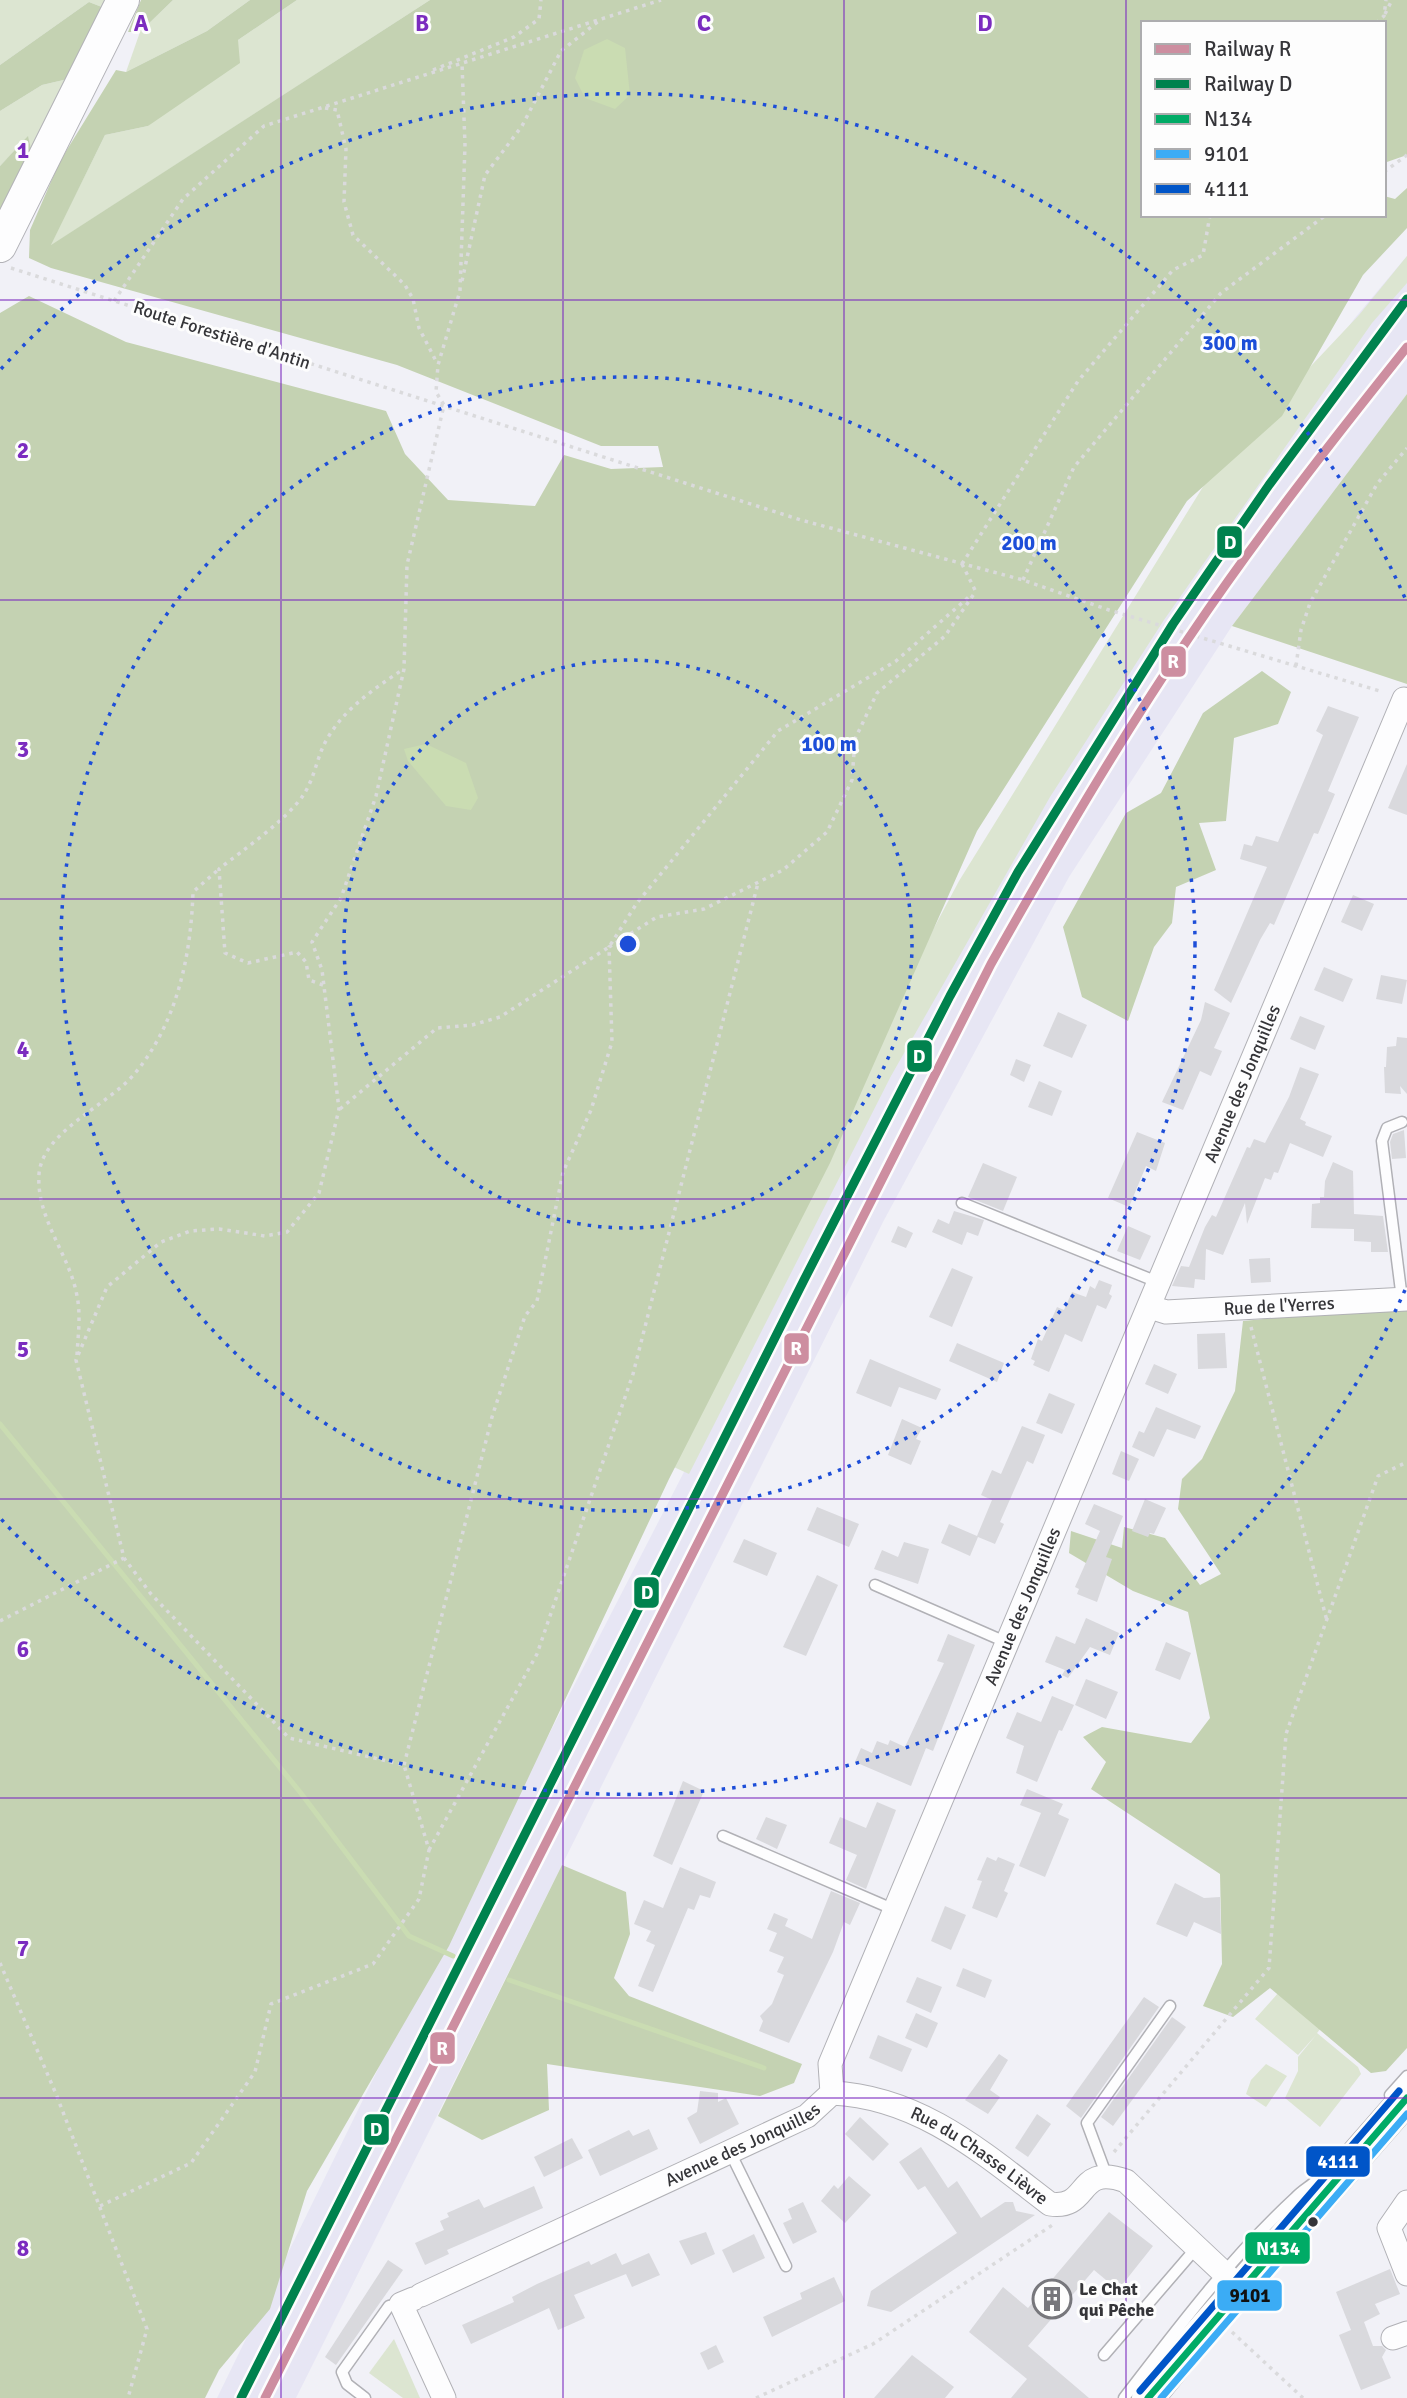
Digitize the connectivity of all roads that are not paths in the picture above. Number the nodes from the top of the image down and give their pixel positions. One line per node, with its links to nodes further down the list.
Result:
1 (123, 0): 2 (main road)
2 (0, 246)
3 (1398, 697): 6 (street, Avenue des Jonquilles)
4 (1402, 1122): 7 (lane)
5 (962, 1203): 6 (lane)
6 (1160, 1283): 8 (street, Avenue des Jonquilles)
7 (1404, 1299): 8 (street, Rue de l'Yerres)
8 (1150, 1307): 10 (street, Avenue des Jonquilles)
9 (875, 1585): 10 (lane)
10 (1008, 1643): 12 (street, Avenue des Jonquilles)
11 (723, 1836): 12 (lane)
12 (895, 1910): 15 (street, Avenue des Jonquilles)
13 (1170, 2007): 18 (lane)
14 (1407, 2076): 23 (lane)
15 (832, 2093): 17 (street, Avenue des Jonquilles); 18 (street, Rue du Chasse Lièvre)
16 (1407, 2098): 23 (main road)
17 (730, 2152): 21 (lane); 24 (street, Avenue des Jonquilles)
18 (1105, 2170): 20 (street)
19 (1407, 2202): 22 (street)
20 (1197, 2247): 23 (street); 25 (lane)
21 (786, 2266)
22 (1407, 2274)
23 (1232, 2281): 28 (lane); 29 (main road)
24 (412, 2299): 26 (lane); 27 (street)
25 (1104, 2356)
26 (365, 2398)
27 (444, 2398)
28 (1124, 2398)
29 (1148, 2398)

